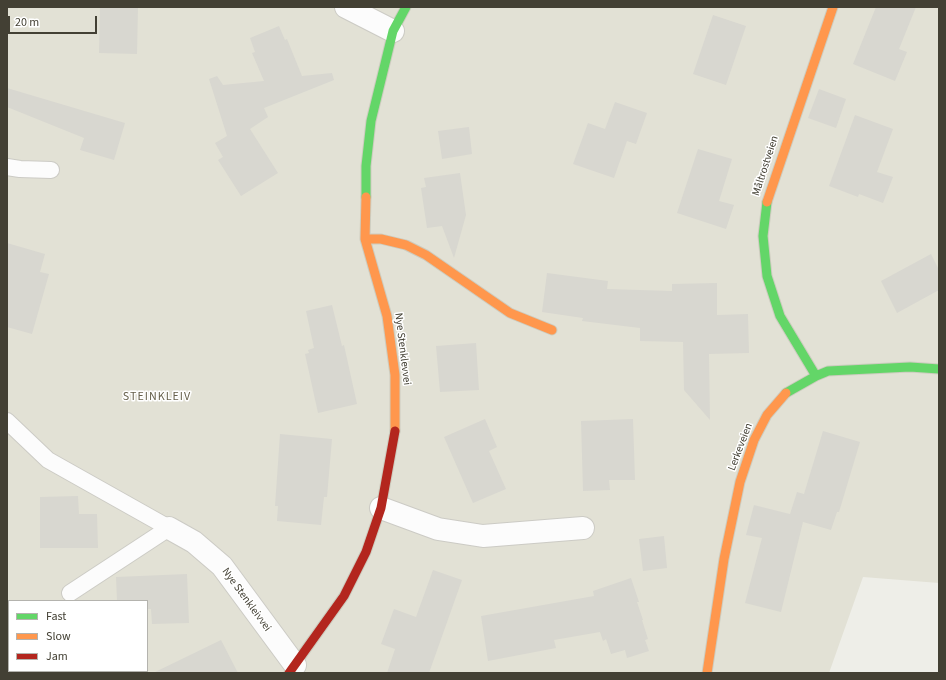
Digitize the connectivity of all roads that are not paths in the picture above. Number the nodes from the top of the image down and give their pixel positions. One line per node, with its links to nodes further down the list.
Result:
1 (346, 7): 4 (street)
2 (406, 7): 4 (street, Nye Stenklevvei)
3 (833, 7): 10 (street, Måltrostveien)
4 (393, 31): 7 (street, Nye Stenklevvei)
5 (7, 167): 6 (lane)
6 (51, 170)
7 (365, 239): 8 (street); 12 (street, Nye Stenklevvei)
8 (552, 330)
9 (939, 368): 10 (street, Lerkeveien)
10 (816, 376): 17 (street, Lerkeveien)
11 (7, 421): 13 (lane)
12 (381, 508): 14 (street); 16 (street, Nye Stenklevvei)
13 (169, 528): 15 (lane); 16 (street, Nye Stenkleivvei)
14 (583, 528)
15 (70, 593)
16 (292, 669)
17 (707, 673)

